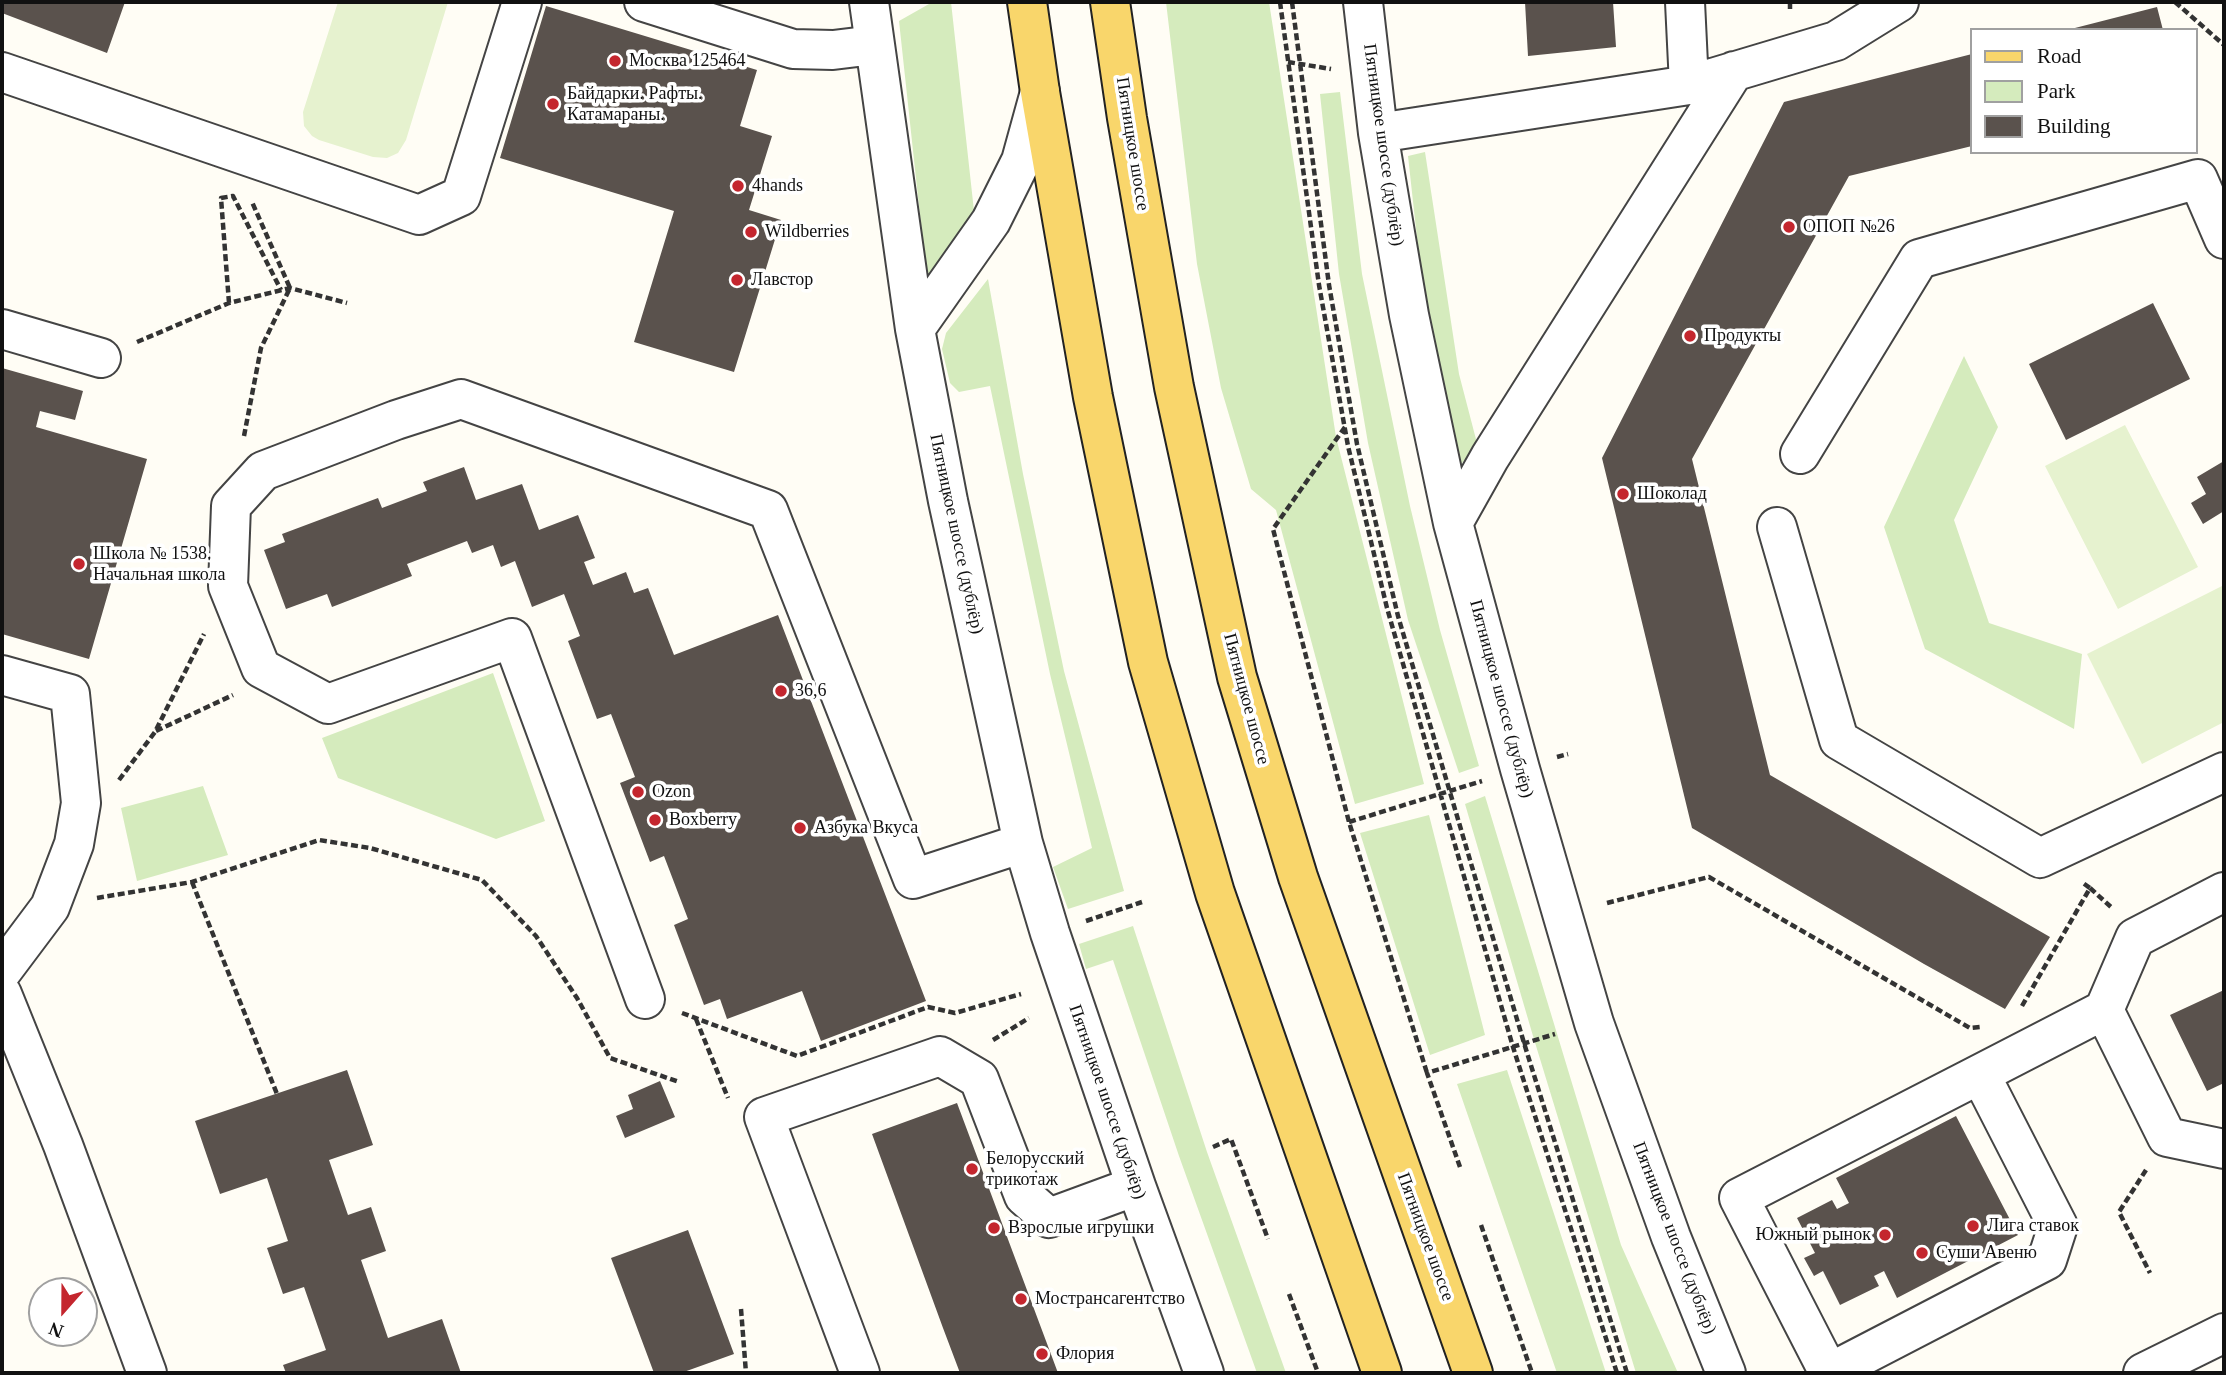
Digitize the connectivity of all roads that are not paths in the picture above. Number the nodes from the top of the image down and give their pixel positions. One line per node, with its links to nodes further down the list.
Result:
1 (522, 2): 11 (street)
2 (644, 2): 9 (street)
3 (869, 2): 9 (street, Пятницкое шоссе (дублёр))
4 (1027, 2): 13 (main road)
5 (1110, 2): 38 (main road, Пятницкое шоссе)
6 (1363, 2): 14 (street, Пятницкое шоссе (дублёр))
7 (1685, 2): 12 (street)
8 (1899, 2): 10 (street)
9 (874, 45): 17 (street, Пятницкое шоссе (дублёр))
10 (1734, 71): 12 (street); 20 (street)
11 (2, 72)
12 (1689, 85): 14 (street)
13 (1040, 92): 17 (street); 37 (main road)
14 (1378, 133): 20 (street, Пятницкое шоссе (дублёр))
15 (2224, 239): 19 (street)
16 (2, 329): 18 (street)
17 (915, 329): 24 (street, Пятницкое шоссе (дублёр))
18 (101, 358)
19 (1800, 454)
20 (1453, 523): 39 (street, Пятницкое шоссе (дублёр))
21 (1777, 527): 23 (street)
22 (2, 675): 26 (street)
23 (2224, 772)
24 (1023, 843): 28 (street); 32 (street, Пятницкое шоссе (дублёр))
25 (2224, 892): 29 (street)
26 (2, 971)
27 (2, 994): 34 (street)
28 (645, 999)
29 (2104, 1010): 30 (street); 31 (street)
30 (1980, 1074): 30 (street)
31 (2224, 1149)
32 (1136, 1186): 35 (street); 36 (street, Пятницкое шоссе (дублёр))
33 (2224, 1332): 40 (street)
34 (147, 1373)
35 (860, 1373)
36 (1204, 1373)
37 (1382, 1373)
38 (1473, 1373)
39 (1726, 1373)
40 (2143, 1373)

